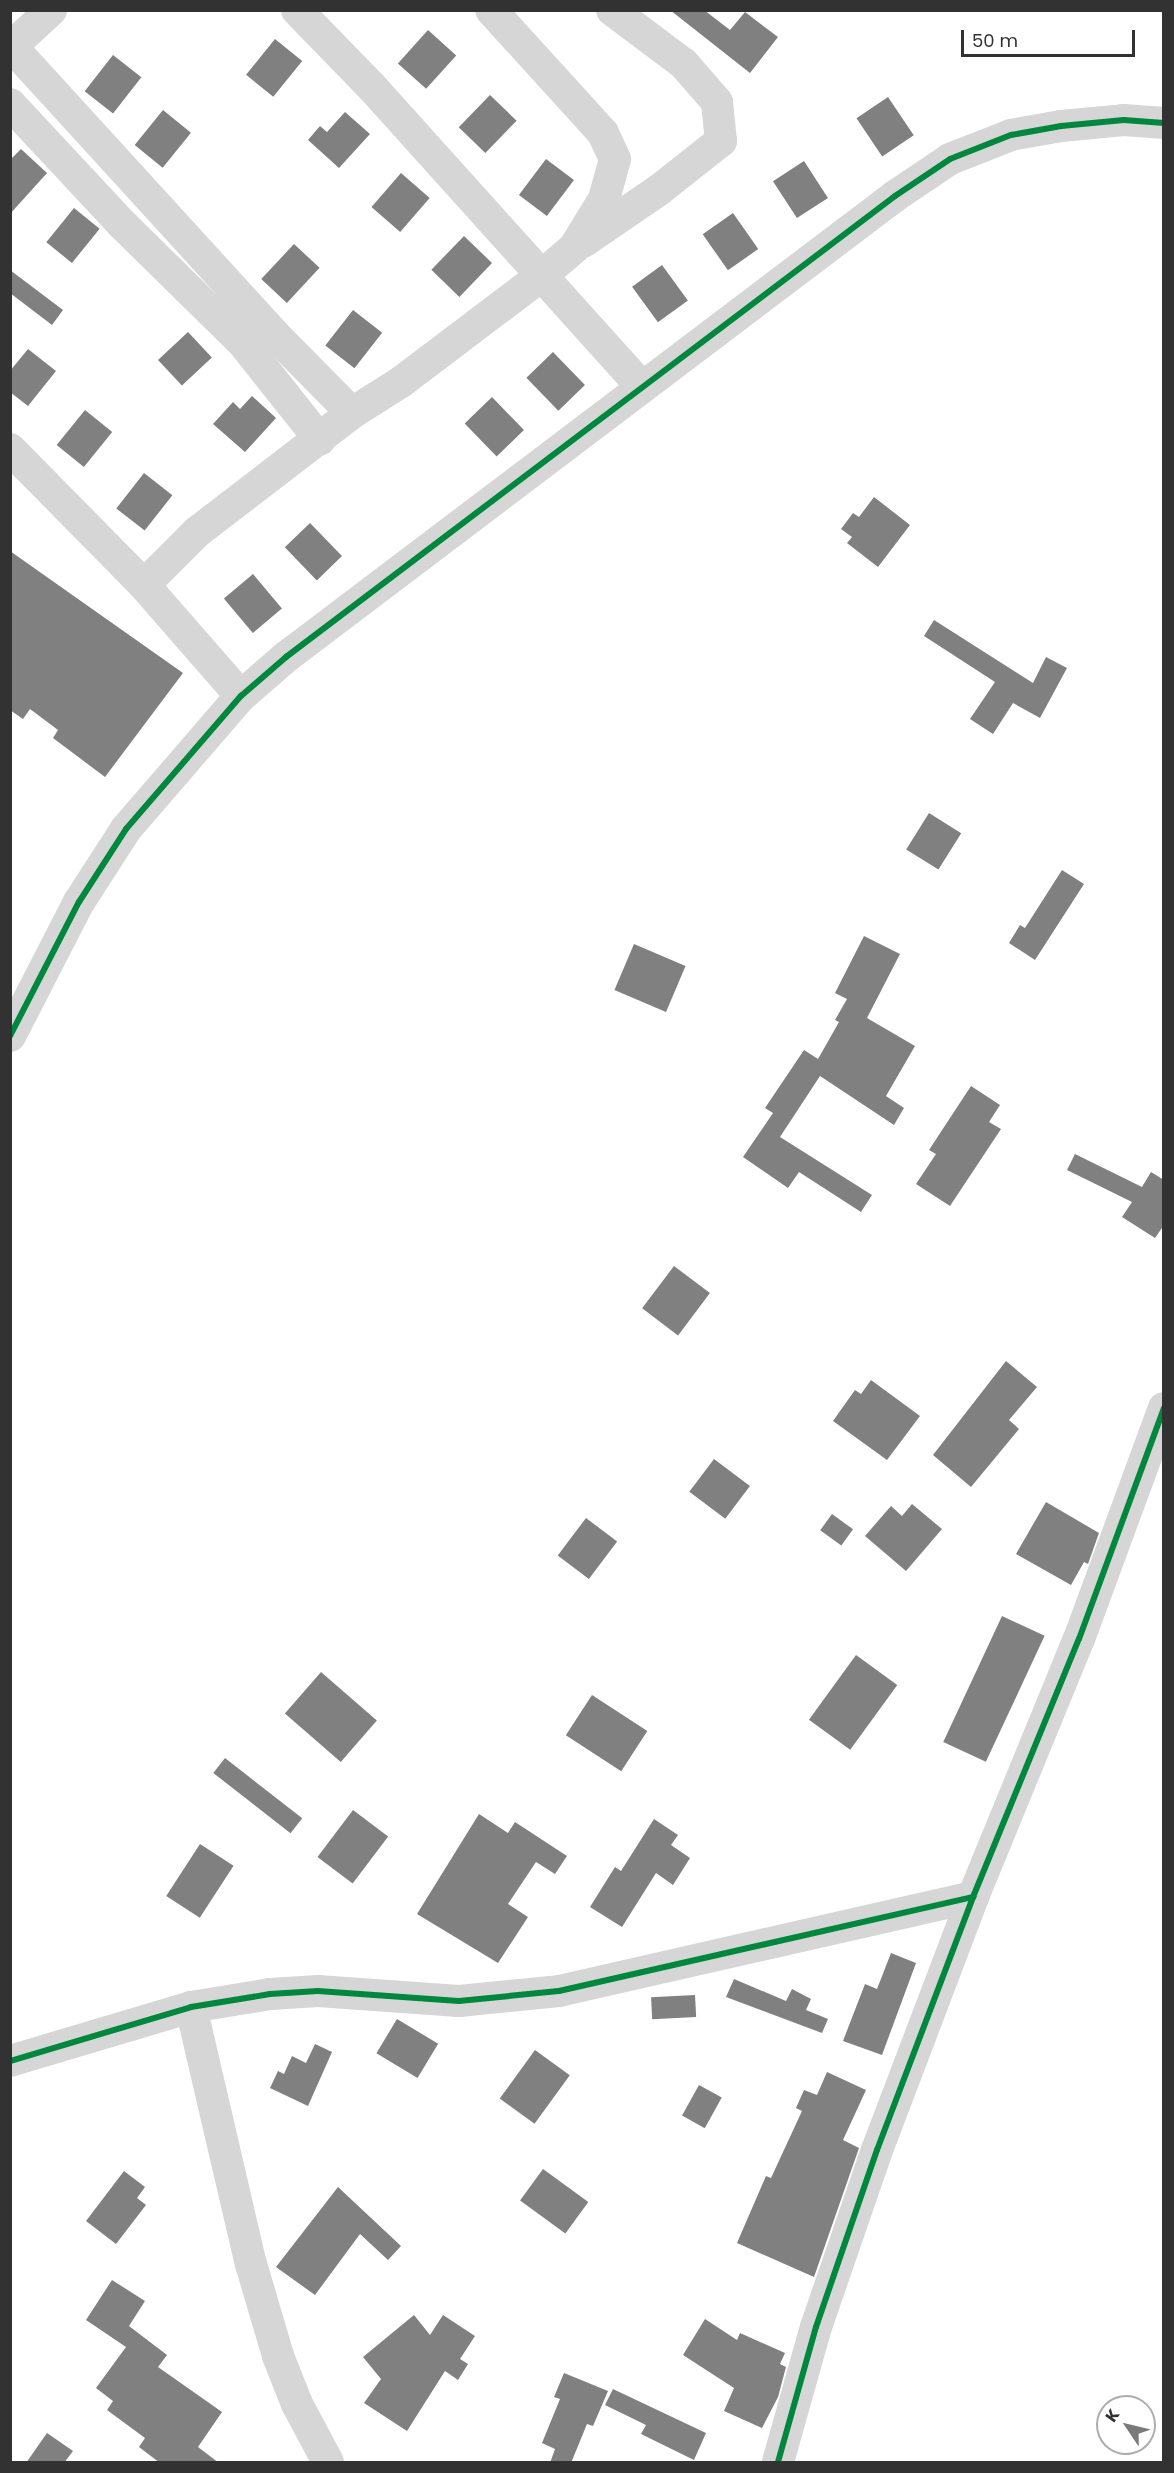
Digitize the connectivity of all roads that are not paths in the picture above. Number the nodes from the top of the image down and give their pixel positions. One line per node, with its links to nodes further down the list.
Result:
1 (51, 10): 5 (street)
2 (297, 10): 9 (street)
3 (491, 10): 8 (street)
4 (612, 10): 8 (street)
5 (11, 47): 11 (street)
6 (10, 104): 12 (street)
7 (1164, 123): 10 (street)
8 (574, 248): 9 (street)
9 (540, 277): 10 (street); 11 (street)
10 (642, 387): 15 (street)
11 (352, 412): 12 (street)
12 (320, 440): 14 (street)
13 (10, 449): 14 (street)
14 (144, 585): 15 (street)
15 (241, 696): 16 (street)
16 (10, 1036)
17 (1164, 1408): 18 (street)
18 (973, 1897): 19 (street); 22 (street)
19 (191, 2007): 20 (street); 21 (street)
20 (10, 2061)
21 (328, 2463)
22 (778, 2463)

